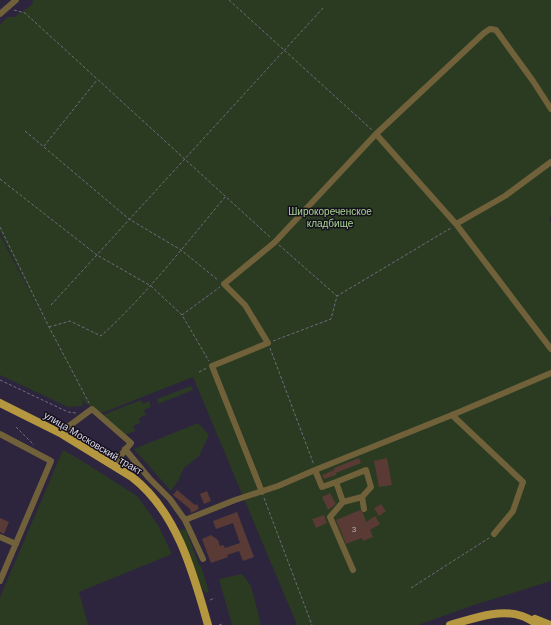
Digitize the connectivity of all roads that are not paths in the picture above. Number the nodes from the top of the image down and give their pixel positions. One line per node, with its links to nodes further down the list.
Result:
1 (16, 0): 2 (street)
2 (0, 14)
3 (551, 109): 4 (street)
4 (376, 134): 6 (street); 17 (street)
5 (551, 162): 6 (street)
6 (456, 224): 7 (street)
7 (551, 349)
8 (551, 373): 10 (street)
9 (0, 403): 12 (main road, улица Московский тракт)
10 (452, 415): 15 (street); 22 (street)
11 (0, 434): 24 (street)
12 (62, 434): 13 (street); 14 (main road, улица Московский тракт)
13 (125, 449): 14 (street); 21 (street)
14 (113, 465): 29 (main road, улица Московский тракт)
15 (315, 470): 16 (street); 17 (street)
16 (336, 482): 18 (street); 19 (street)
17 (262, 492): 21 (street)
18 (362, 497): 19 (street); 20 (street)
19 (343, 502): 26 (street)
20 (364, 509)
21 (185, 520): 25 (street)
22 (494, 534)
23 (0, 537): 24 (street)
24 (16, 544): 27 (street)
25 (203, 558)
26 (353, 570)
27 (0, 581)
28 (522, 616): 30 (main road); 31 (main road); 32 (main road)
29 (208, 625)
30 (450, 625)
31 (539, 625)
32 (550, 625)

